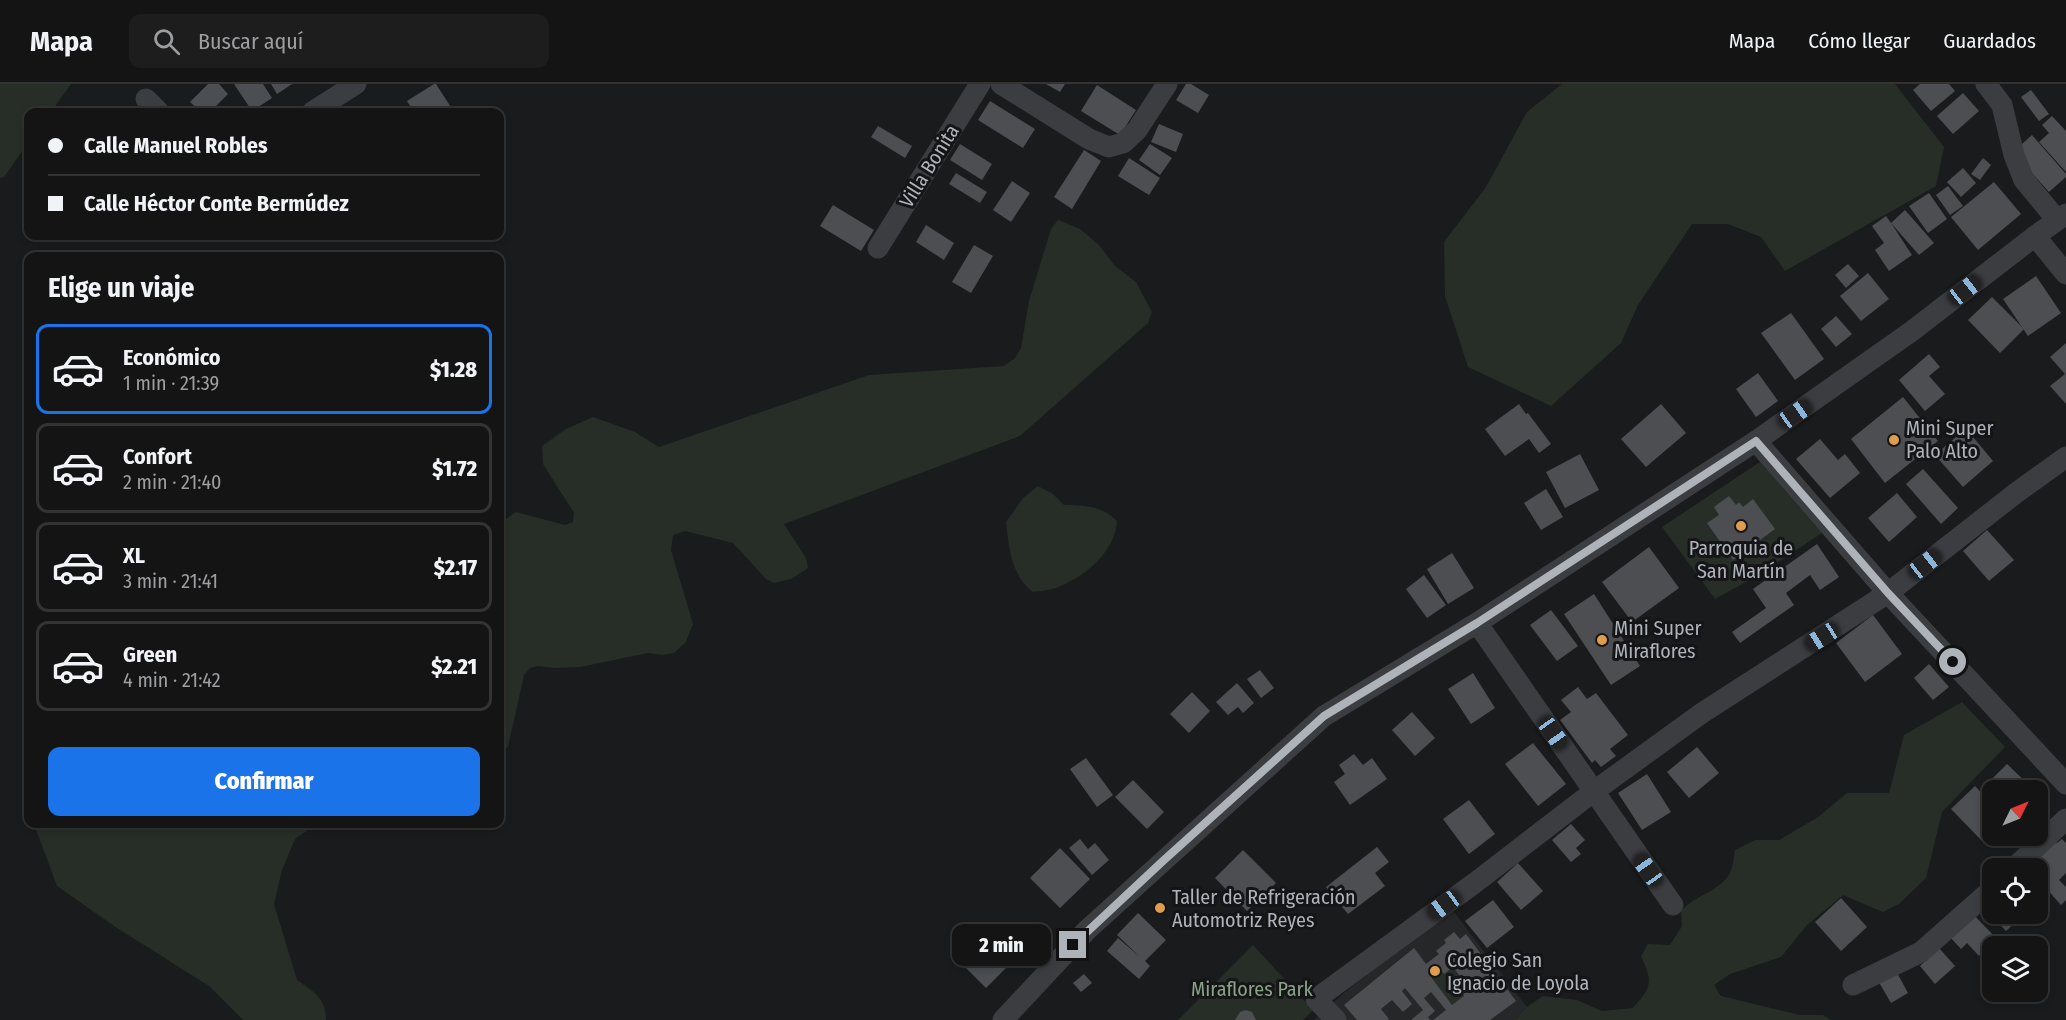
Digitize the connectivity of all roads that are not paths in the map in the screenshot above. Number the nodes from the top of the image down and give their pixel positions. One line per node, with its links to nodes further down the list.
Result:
1 (980, 84): 9 (street, Villa Bonita)
2 (1001, 84): 3 (street)
3 (1167, 84)
4 (1986, 84): 7 (street)
5 (344, 87): 6 (street)
6 (317, 108)
7 (2062, 217): 8 (street)
8 (2035, 236): 10 (street); 11 (street)
9 (878, 248)
10 (2066, 274)
11 (1756, 441): 13 (street); 14 (street)
12 (2066, 457): 13 (street)
13 (1888, 593): 15 (street); 16 (street)
14 (1477, 623): 16 (street); 22 (street)
15 (2066, 784)
16 (1593, 792): 20 (street); 23 (street)
17 (2066, 819): 18 (street)
18 (2025, 858)
19 (1982, 898): 21 (street)
20 (1673, 905)
21 (1854, 985)
22 (1003, 1020)
23 (1336, 1020)

